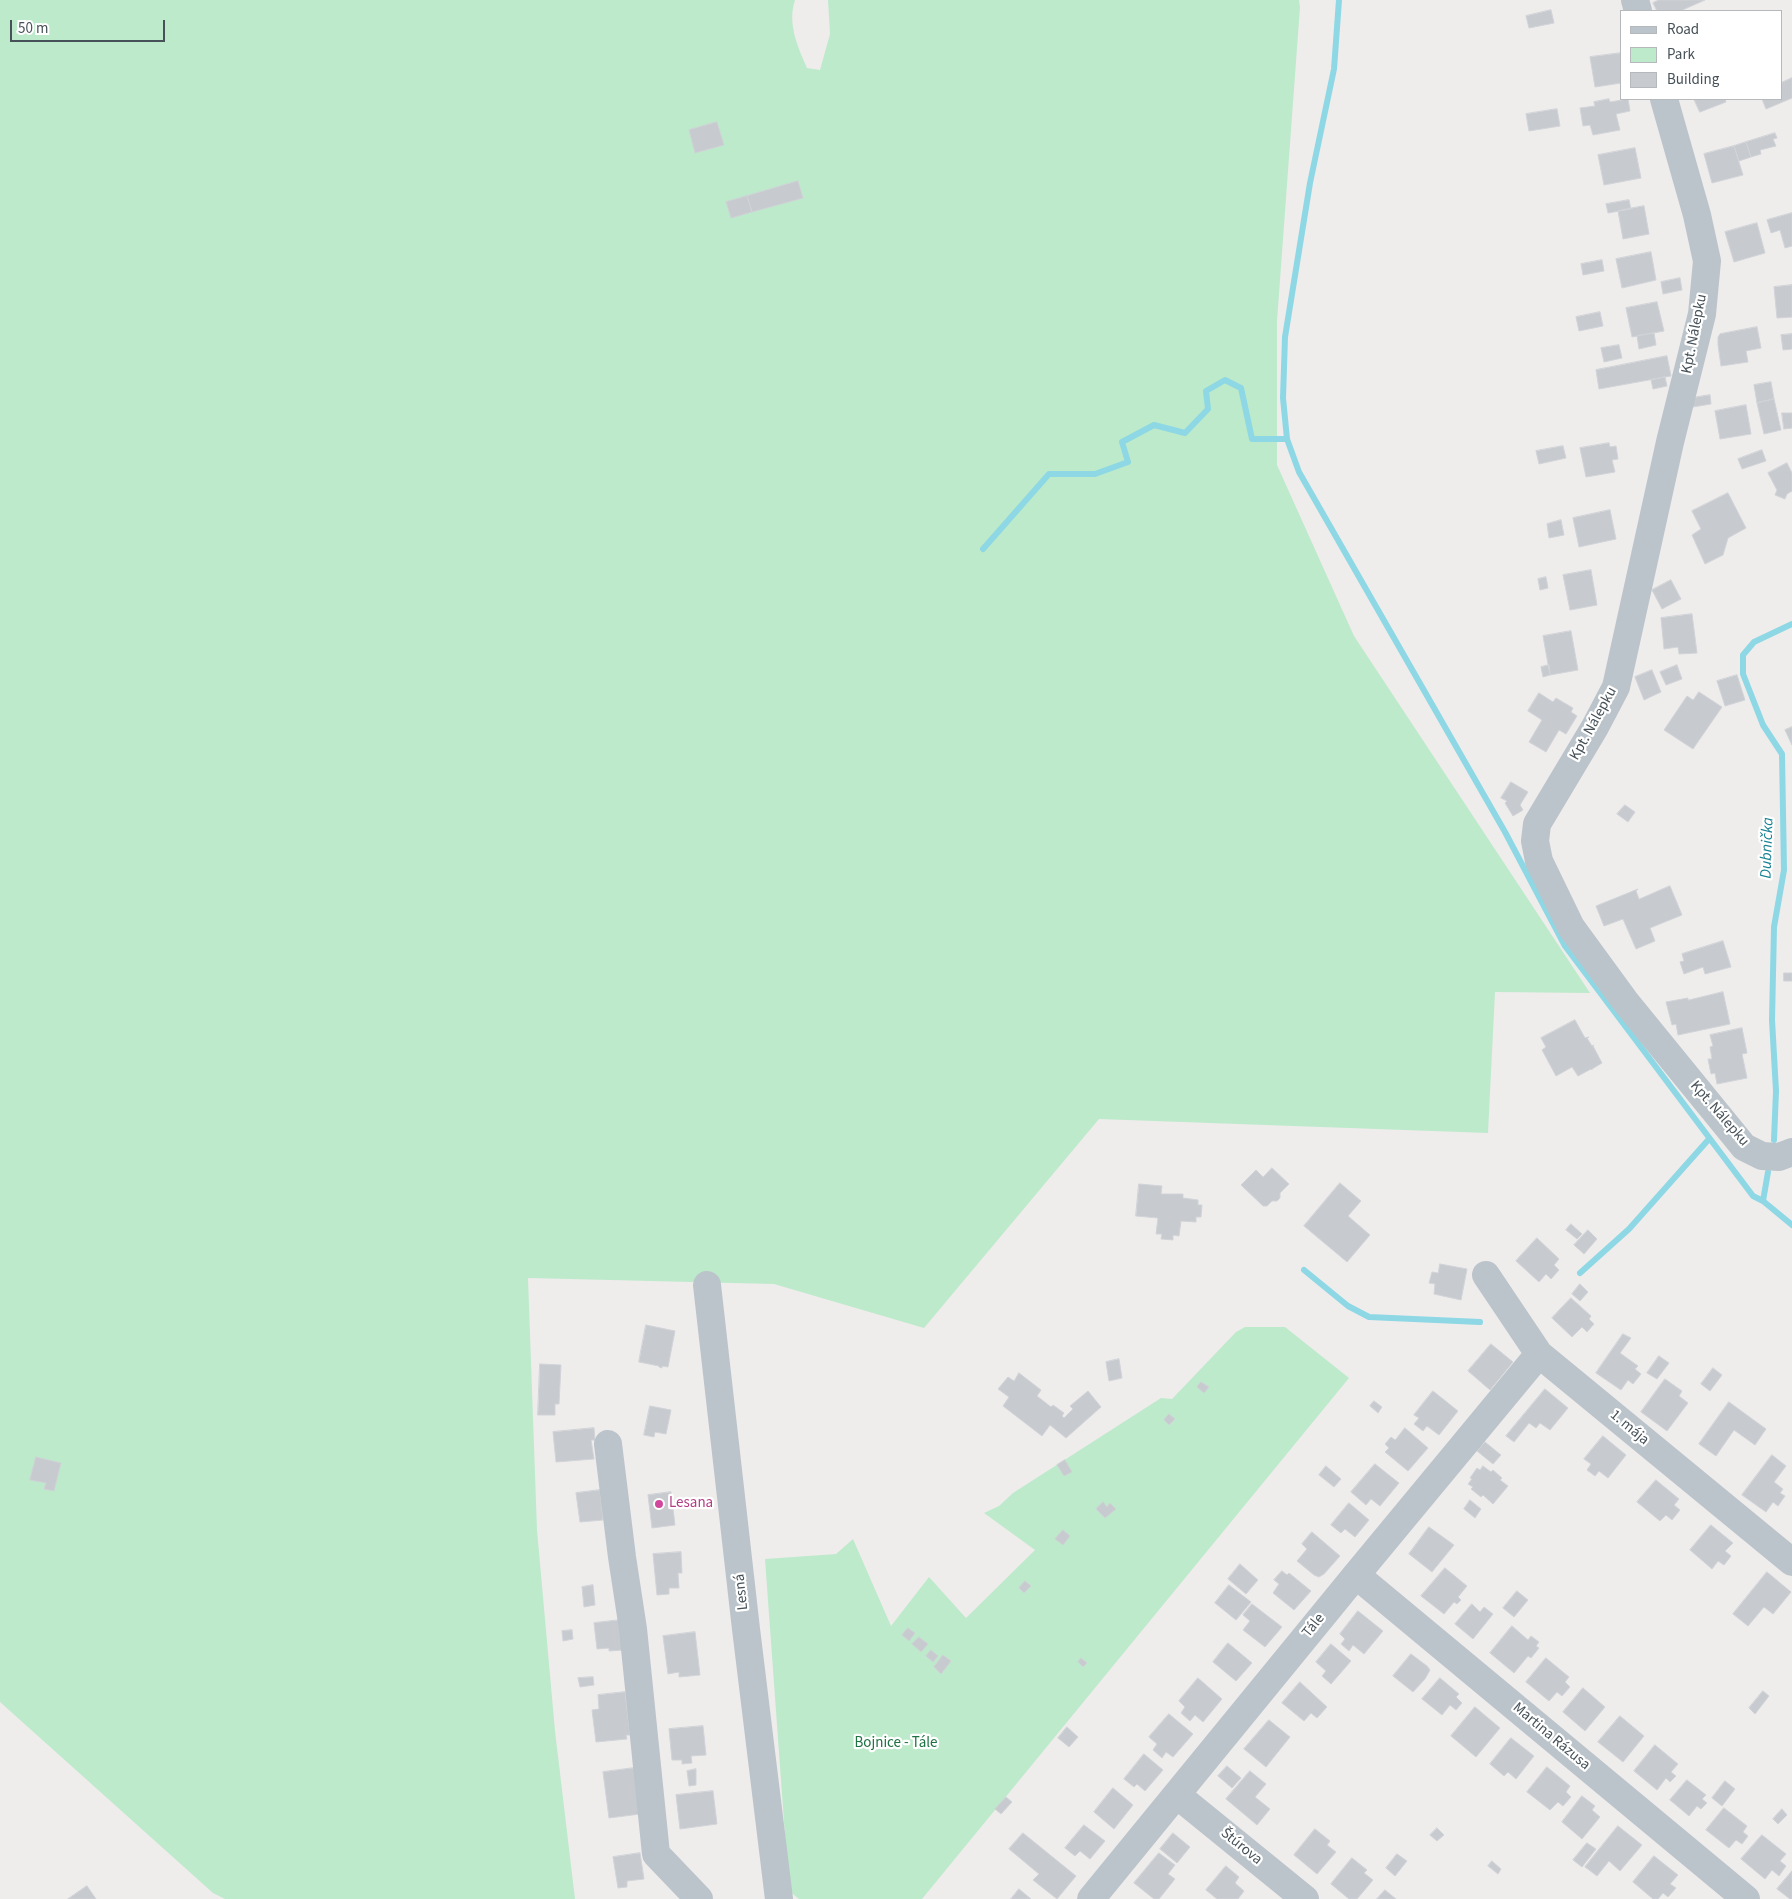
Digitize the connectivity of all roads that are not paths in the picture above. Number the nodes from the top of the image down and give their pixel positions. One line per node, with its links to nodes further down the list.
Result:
1 (1664, 100): 2 (street, Kpt. Nálepku)
2 (1792, 1152)
3 (1486, 1275): 5 (street, 1. mája)
4 (707, 1285): 11 (street, Lesná)
5 (1540, 1354): 7 (street, 1. mája); 8 (street, Tále)
6 (608, 1444): 10 (street)
7 (1792, 1562)
8 (1356, 1575): 9 (street, Tále); 14 (street, Martina Rázusa)
9 (1177, 1795): 12 (street, Tále); 13 (street, Štúrova)
10 (699, 1899)
11 (779, 1899)
12 (1091, 1899)
13 (1305, 1899)
14 (1746, 1899)

